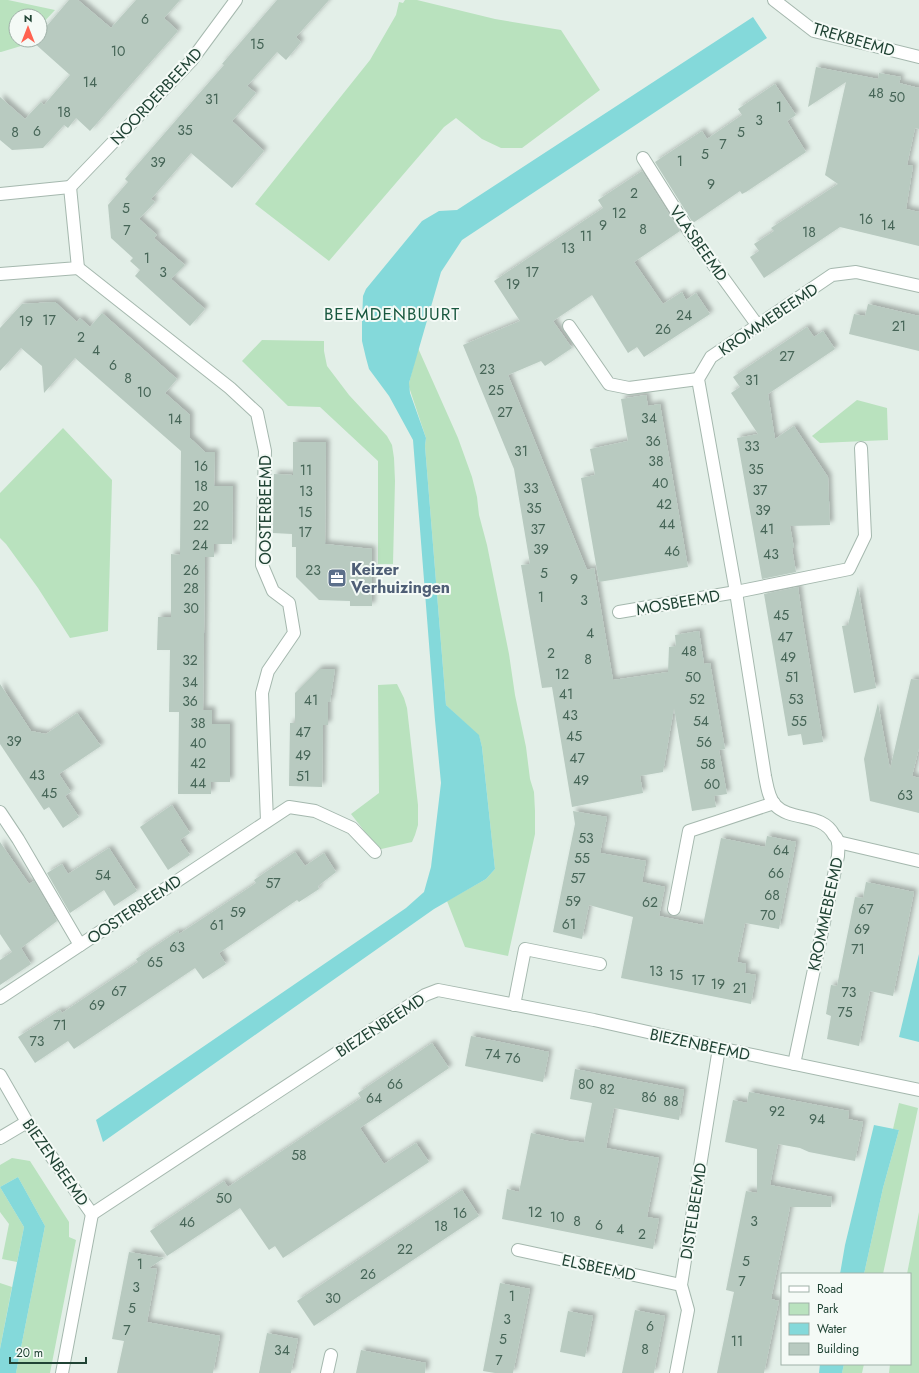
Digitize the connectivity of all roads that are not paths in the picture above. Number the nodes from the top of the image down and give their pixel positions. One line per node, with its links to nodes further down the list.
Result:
1 (236, 0): 5 (street, NOORDERBEEMD)
2 (774, 0): 3 (street, TREKBEEMD)
3 (919, 57)
4 (643, 158): 11 (street, VLASBEEMD)
5 (70, 187): 6 (street); 7 (street)
6 (0, 194)
7 (78, 268): 8 (street); 18 (street, OOSTERBEEMD)
8 (0, 274)
9 (919, 286): 11 (street, KROMMEBEEMD)
10 (569, 326): 12 (street)
11 (758, 326): 12 (street, KROMMEBEEMD)
12 (698, 379): 14 (street)
13 (861, 448): 14 (street)
14 (736, 592): 15 (street, MOSBEEMD); 16 (street)
15 (620, 612)
16 (774, 803): 19 (street, KROMMEBEEMD); 22 (street)
17 (0, 812): 23 (street)
18 (267, 821): 20 (street, OOSTERBEEMD); 23 (street, OOSTERBEEMD)
19 (838, 842): 21 (street); 28 (street, KROMMEBEEMD)
20 (375, 852)
21 (919, 861)
22 (674, 909)
23 (80, 945): 25 (street, OOSTERBEEMD)
24 (600, 964): 26 (street)
25 (0, 998)
26 (514, 1004): 27 (street, BIEZENBEEMD); 33 (street, BIEZENBEEMD)
27 (719, 1048): 28 (street, BIEZENBEEMD); 35 (street, DISTELBEEMD)
28 (794, 1064): 30 (street, BIEZENBEEMD)
29 (0, 1075): 31 (street, BIEZENBEEMD)
30 (919, 1090)
31 (27, 1122): 32 (street); 33 (street, BIEZENBEEMD)
32 (0, 1138)
33 (92, 1214): 37 (street)
34 (518, 1250): 35 (street, ELSBEEMD)
35 (681, 1285): 39 (street, DISTELBEEMD)
36 (331, 1355): 38 (street)
37 (62, 1373)
38 (327, 1373)
39 (676, 1373)

